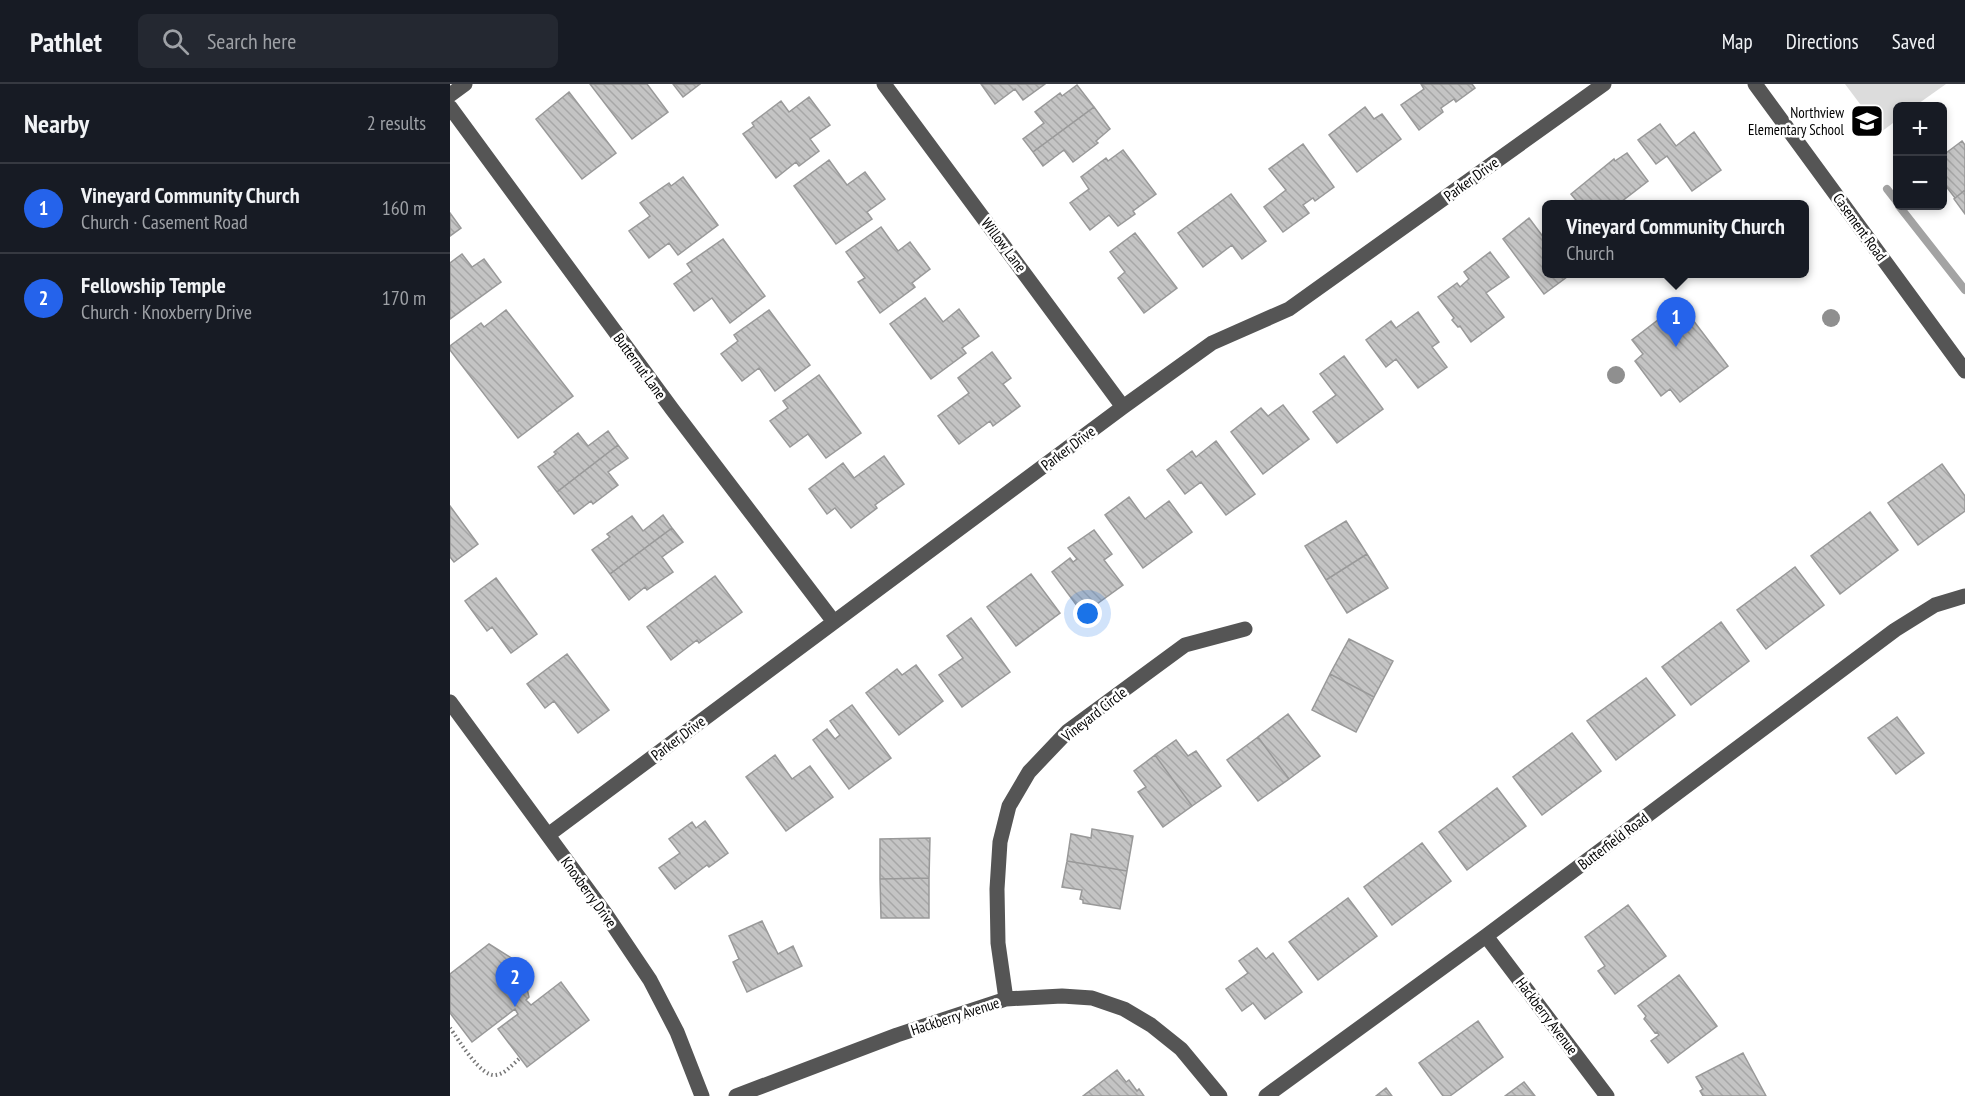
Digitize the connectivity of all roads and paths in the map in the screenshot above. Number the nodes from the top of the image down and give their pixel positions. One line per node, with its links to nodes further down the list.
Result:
1 (465, 84): 5 (street)
2 (884, 84): 8 (street, Willow Lane)
3 (1604, 84): 8 (street, Parker Drive)
4 (1755, 84): 7 (street, Casement Road)
5 (450, 95)
6 (450, 107): 10 (street, Butternut Lane)
7 (1965, 370)
8 (1124, 407): 10 (street, Parker Drive)
9 (1965, 596): 14 (street, Butterfield Road)
10 (834, 622): 13 (street, Parker Drive)
11 (1245, 629): 15 (street, Vineyard Circle)
12 (450, 702): 13 (street, Knoxberry Drive)
13 (548, 835): 18 (street, Knoxberry Drive)
14 (1486, 936): 21 (street, Butterfield Road); 22 (street, Hackberry Avenue)
15 (1006, 999): 19 (street, Hackberry Avenue); 20 (street, Hackberry Avenue)
16 (450, 1028): 17 (path)
17 (520, 1058)
18 (702, 1096)
19 (736, 1096)
20 (1220, 1096)
21 (1266, 1096)
22 (1607, 1096)

